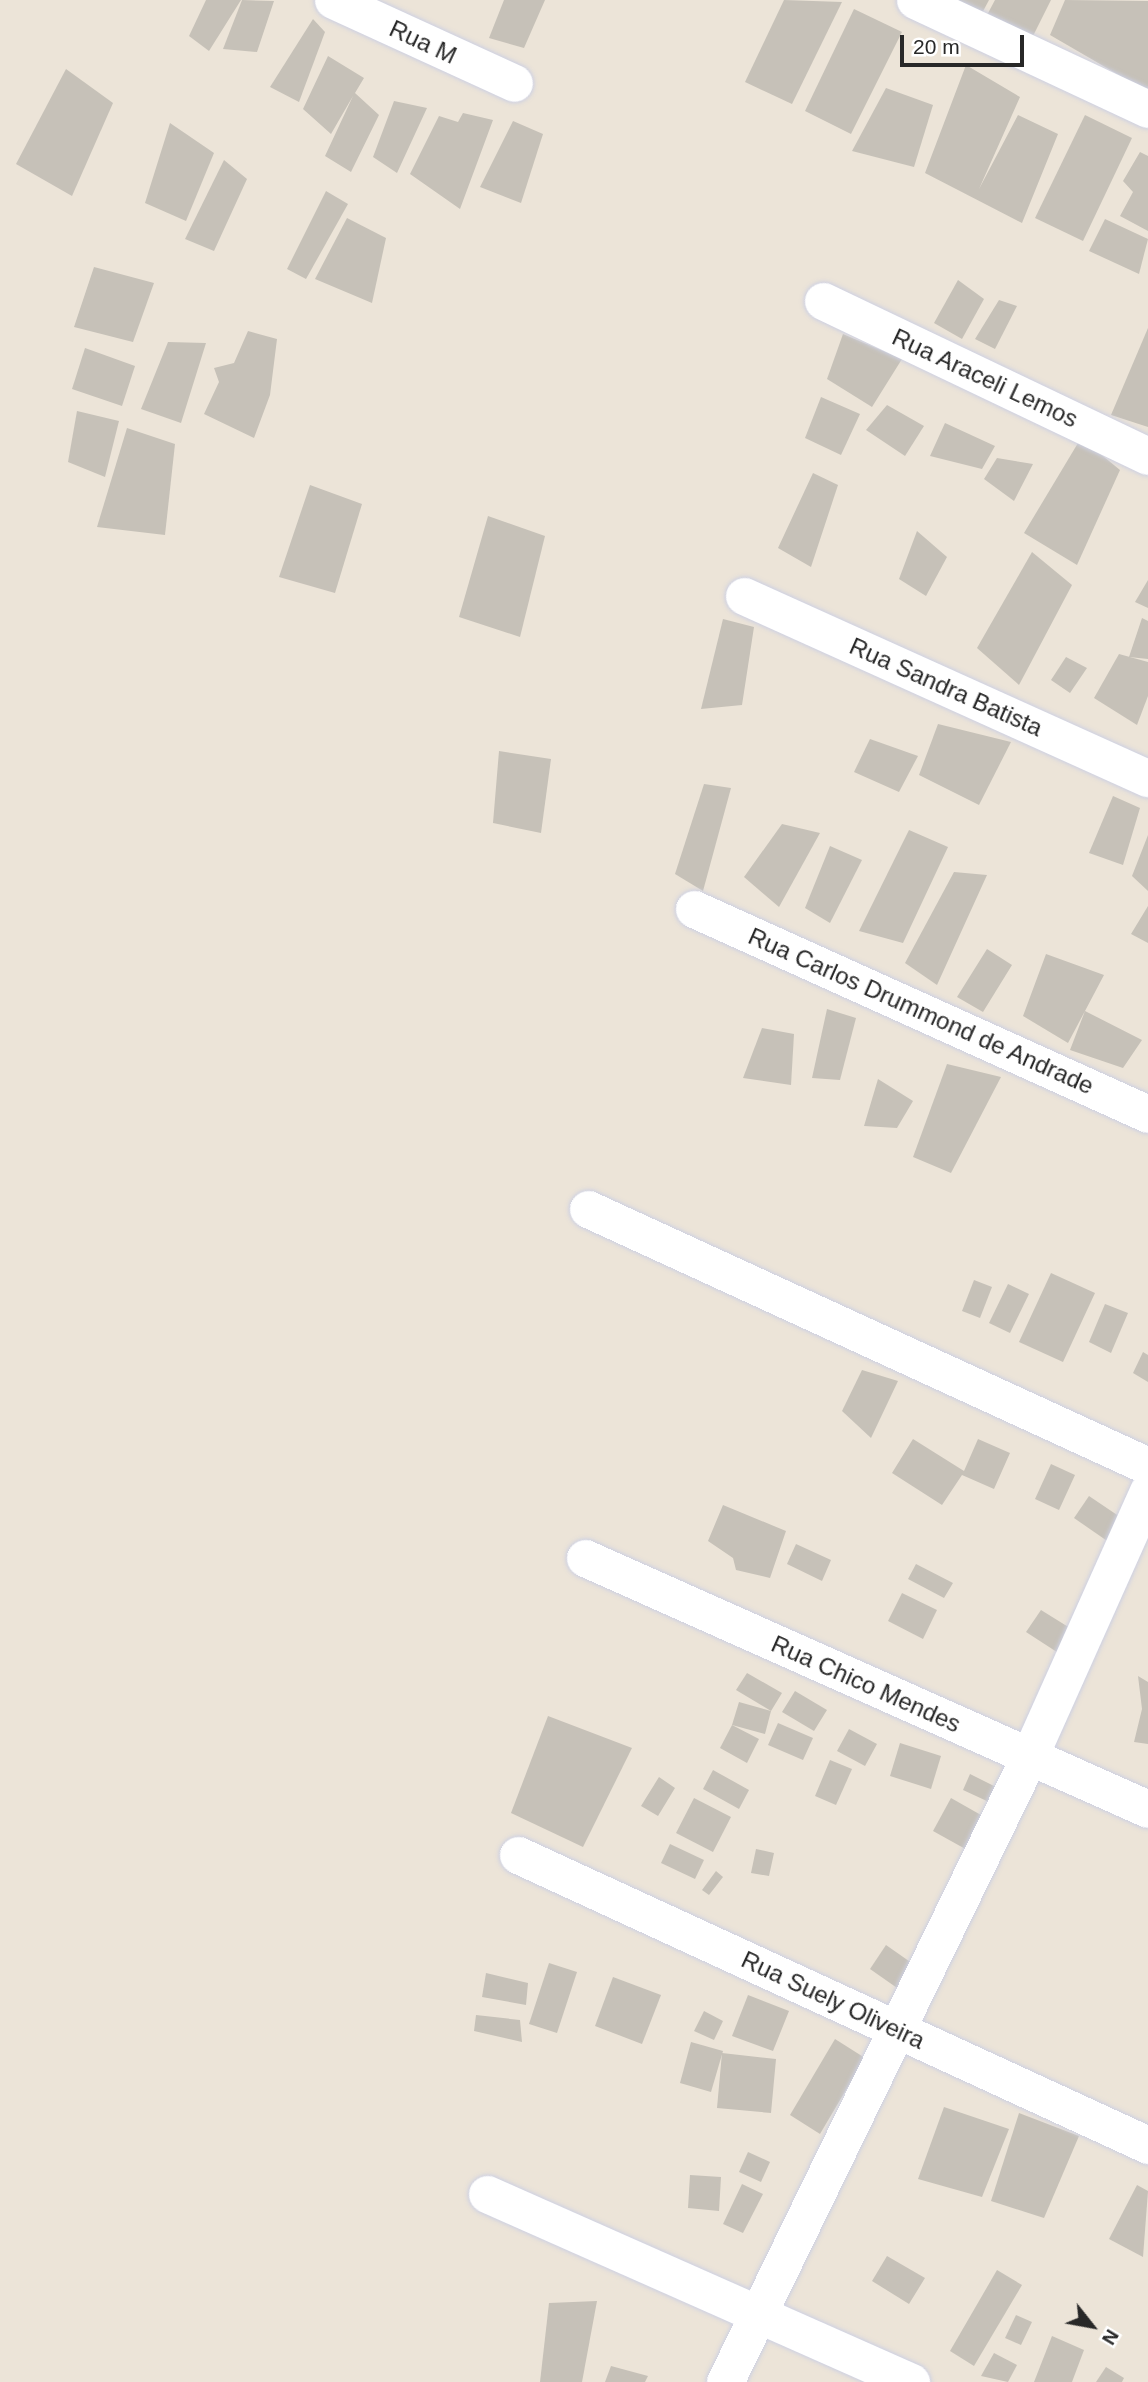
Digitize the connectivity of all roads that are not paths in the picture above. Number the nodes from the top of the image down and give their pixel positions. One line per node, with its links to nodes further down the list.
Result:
1 (333, 0): 3 (street, Rua M)
2 (915, 0): 4 (street)
3 (514, 83)
4 (1148, 109)
5 (823, 301): 6 (street, Rua Araceli Lemos)
6 (1148, 456)
7 (744, 596): 8 (street, Rua Sandra Batista)
8 (1148, 778)
9 (694, 909): 10 (street, Rua Carlos Drummond de Andrade)
10 (1148, 1114)
11 (588, 1209): 12 (street)
12 (1148, 1466)
13 (1148, 1491): 15 (street)
14 (585, 1558): 15 (street, Rua Chico Mendes)
15 (1029, 1757): 16 (street, Rua Chico Mendes); 18 (street)
16 (1148, 1809)
17 (518, 1855): 18 (street, Rua Suely Oliveira)
18 (898, 2031): 19 (street, Rua Suely Oliveira); 21 (street)
19 (1148, 2145)
20 (487, 2194): 21 (street)
21 (755, 2312): 22 (street); 23 (street)
22 (725, 2382)
23 (911, 2382)

